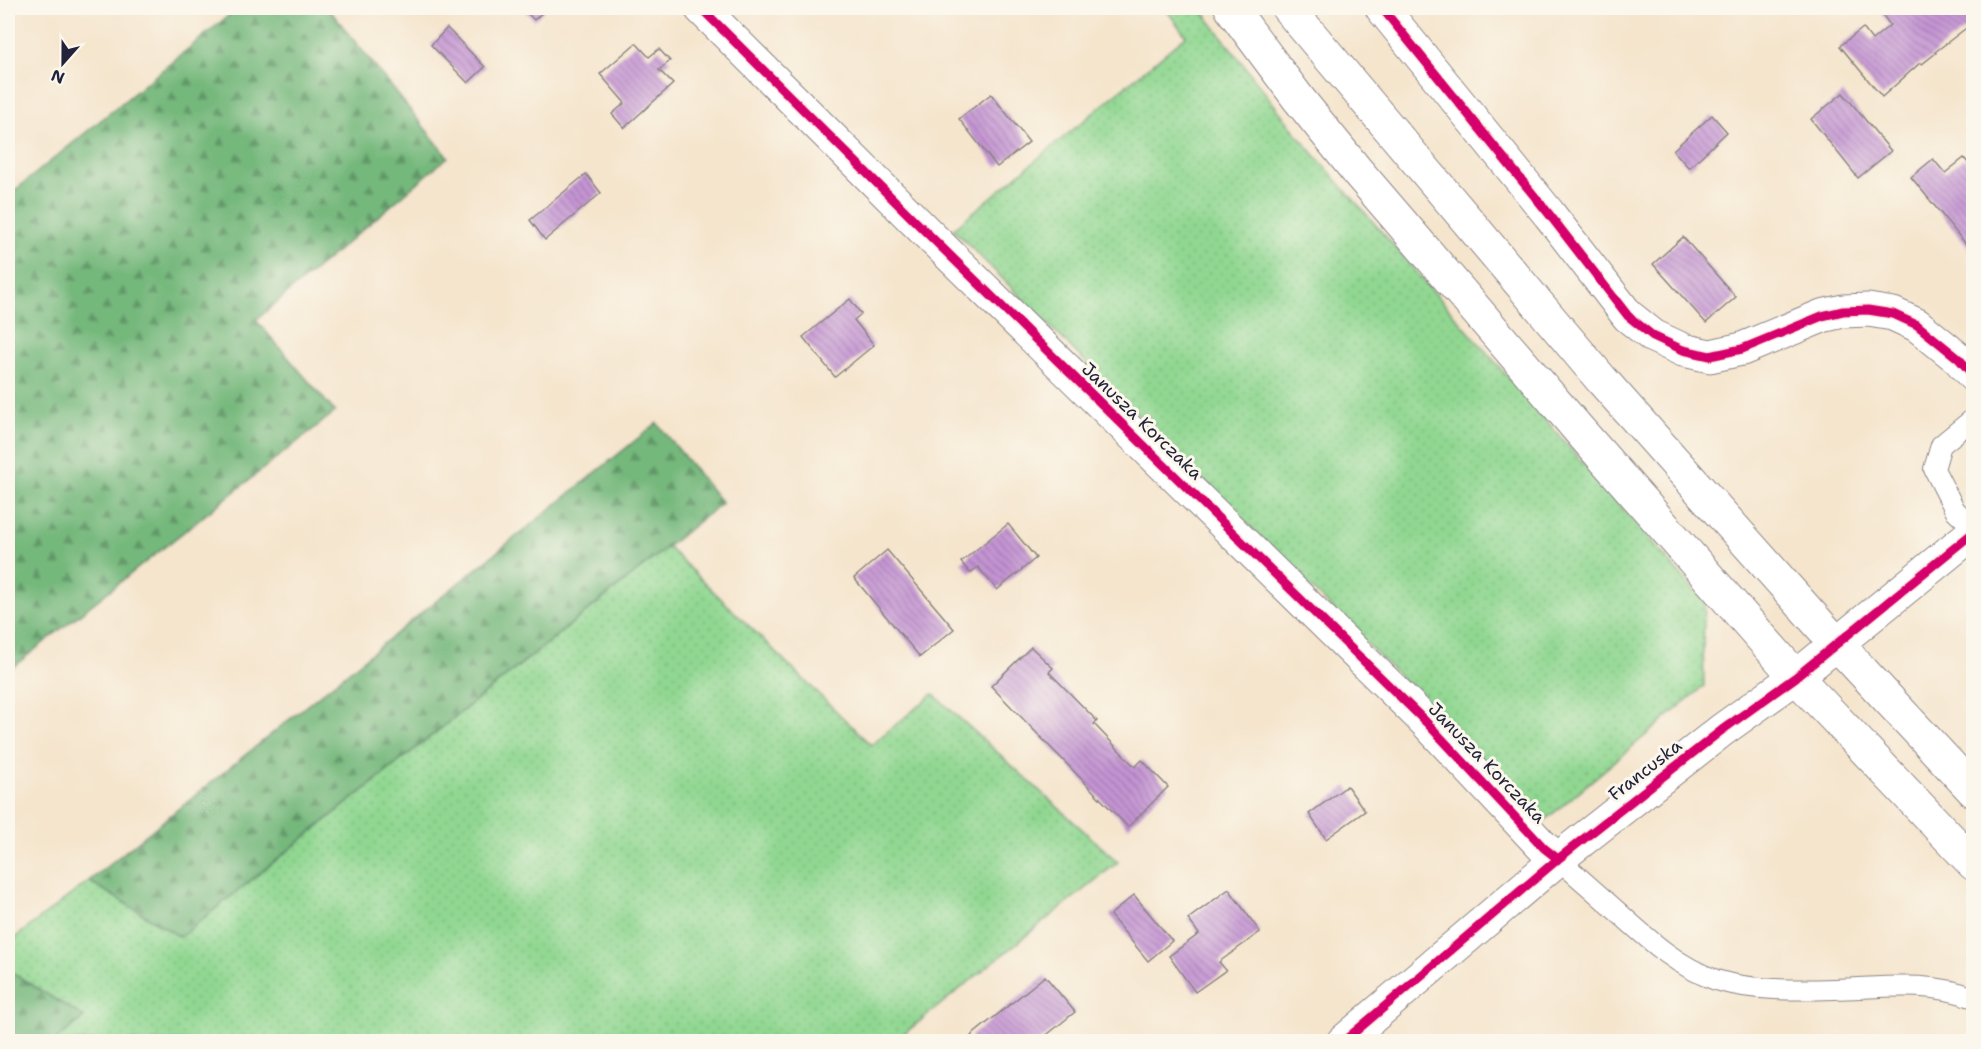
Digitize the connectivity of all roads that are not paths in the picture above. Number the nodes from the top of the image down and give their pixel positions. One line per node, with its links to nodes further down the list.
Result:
1 (701, 8): 11 (main road, Janusza Korczaka)
2 (1231, 8): 9 (main road)
3 (1288, 8): 8 (main road)
4 (1382, 8): 5 (main road)
5 (1974, 376)
6 (1974, 418): 7 (lane)
7 (1974, 530): 8 (main road, Francuska)
8 (1836, 643): 9 (main road, Francuska); 10 (main road)
9 (1796, 677): 11 (main road, Francuska); 12 (main road)
10 (1974, 791)
11 (1558, 859): 13 (lane); 14 (main road, Francuska)
12 (1974, 864)
13 (1974, 998)
14 (1343, 1041)

